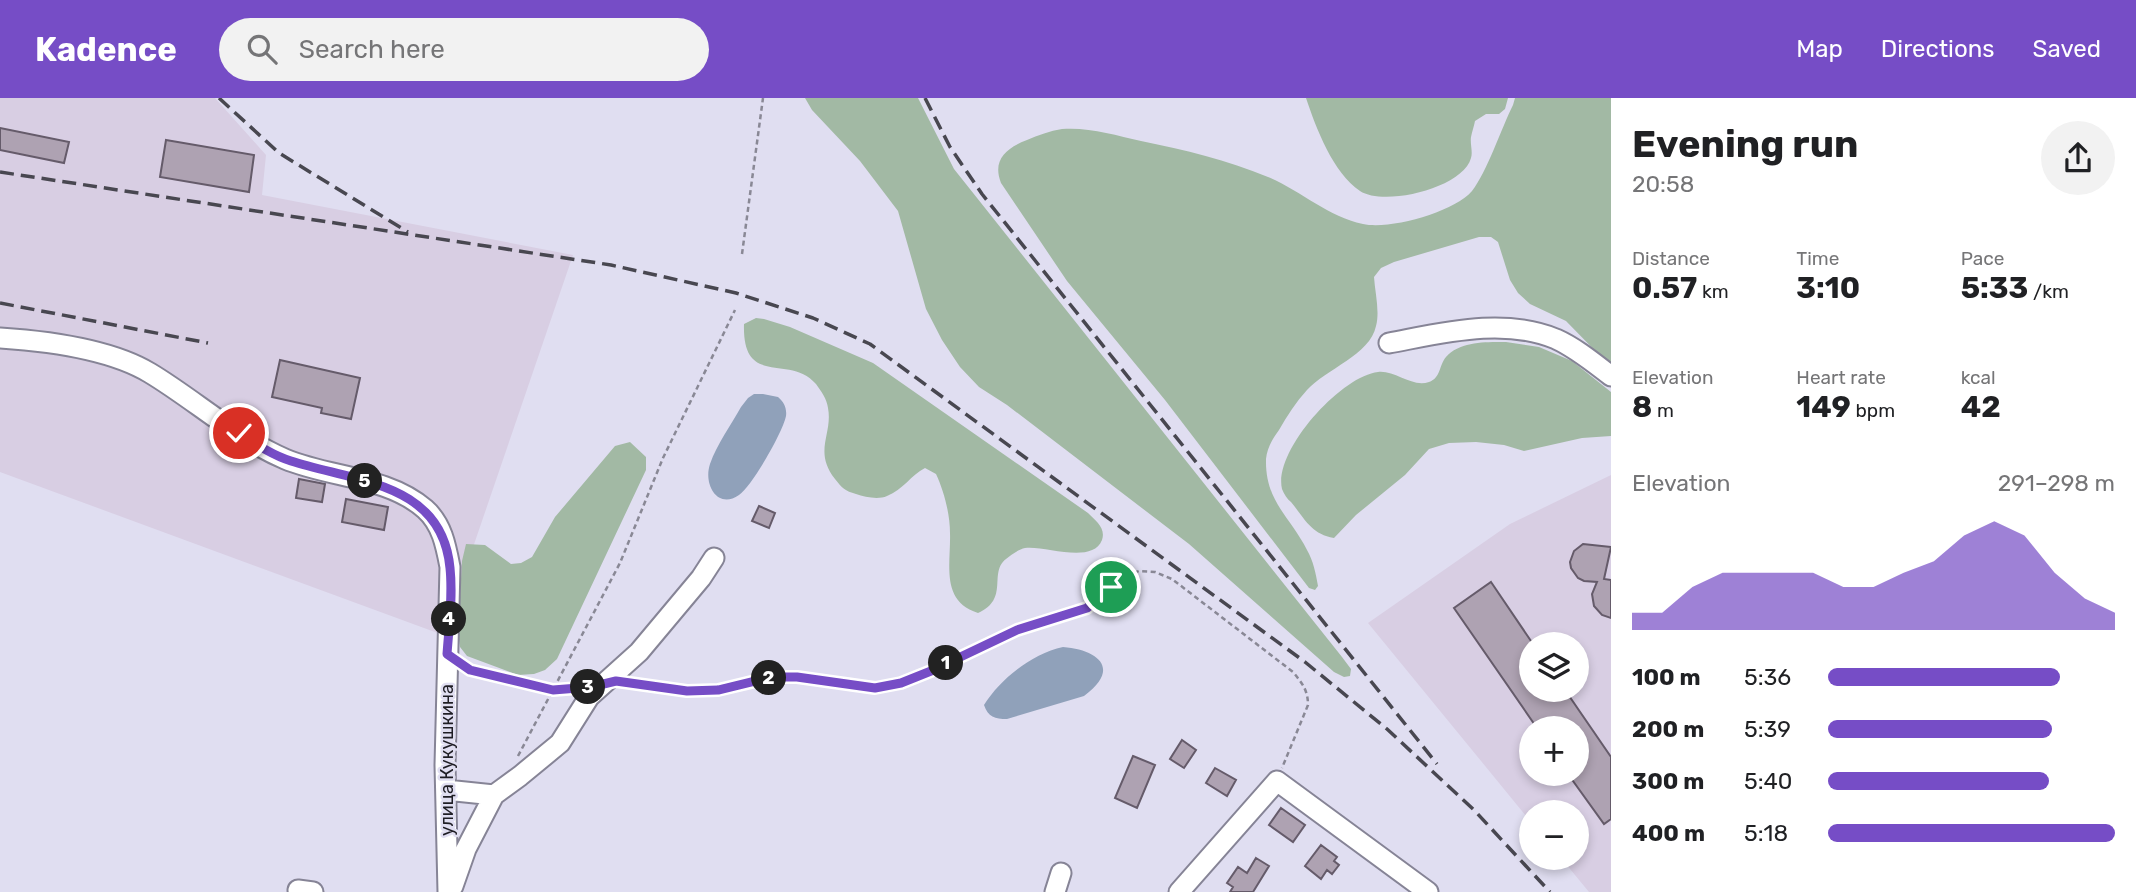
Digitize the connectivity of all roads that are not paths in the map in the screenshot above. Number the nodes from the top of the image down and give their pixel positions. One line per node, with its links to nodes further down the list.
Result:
1 (0, 338): 5 (street, улица Кукушкина)
2 (1389, 343): 3 (street)
3 (1611, 376)
4 (713, 558): 6 (street)
5 (446, 790): 6 (street); 7 (street, улица Кукушкина)
6 (494, 795): 7 (street)
7 (449, 892)
8 (1179, 892): 9 (street)
9 (1428, 892)

